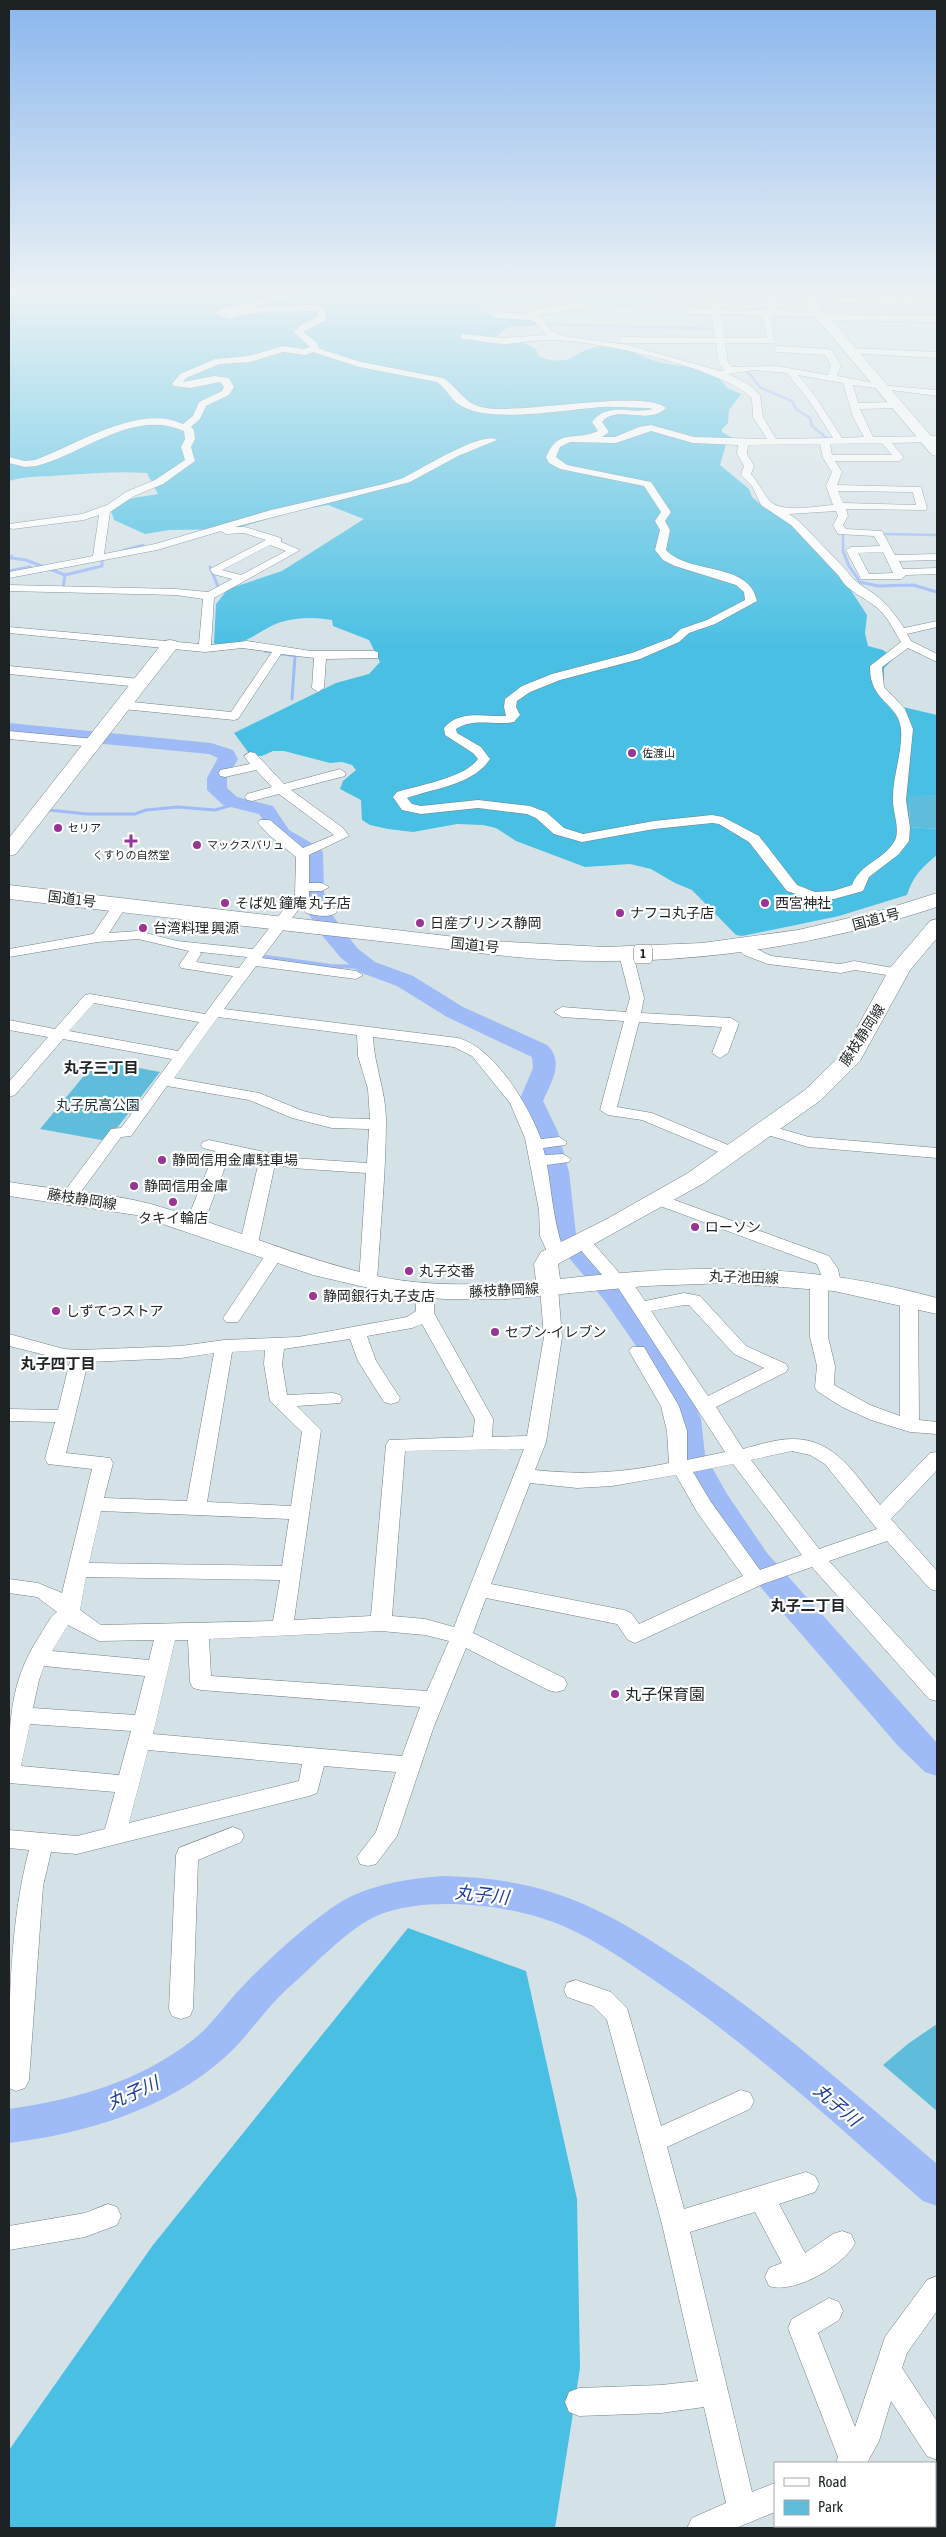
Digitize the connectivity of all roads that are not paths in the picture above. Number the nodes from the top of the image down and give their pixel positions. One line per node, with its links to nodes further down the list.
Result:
1 (199, 412): 7 (street)
2 (640, 412): 9 (street)
3 (758, 412): 15 (street)
4 (821, 412): 12 (street)
5 (858, 412): 13 (street)
6 (904, 412): 10 (main road)
7 (185, 427): 21 (street); 24 (street)
8 (802, 428): 16 (street)
9 (590, 439): 18 (street); 42 (street)
10 (931, 439): 14 (street); 19 (main road)
11 (492, 440): 27 (street)
12 (839, 440): 13 (street); 17 (street)
13 (870, 440): 14 (street)
14 (885, 440): 20 (street)
15 (773, 441): 16 (street); 18 (street)
16 (810, 441): 17 (street)
17 (824, 441): 20 (street)
18 (743, 442): 25 (street)
19 (937, 452)
20 (828, 458): 22 (street)
21 (9, 460)
22 (832, 488): 23 (street); 23 (street)
23 (839, 507): 25 (street); 29 (street)
24 (108, 508): 26 (street); 31 (street)
25 (775, 512): 34 (street)
26 (11, 523)
27 (206, 532): 28 (street); 31 (street)
28 (270, 542): 36 (street); 36 (street)
29 (889, 554): 30 (street); 33 (street); 34 (street)
30 (937, 557)
31 (99, 559): 35 (street)
32 (937, 571): 33 (street)
33 (898, 572): 34 (street)
34 (853, 573): 41 (street)
35 (9, 575)
36 (244, 579): 38 (street)
37 (9, 588): 38 (street)
38 (210, 596): 44 (street)
39 (937, 624): 41 (street)
40 (9, 630): 43 (street)
41 (900, 632): 42 (street)
42 (907, 643): 48 (street)
43 (170, 645): 44 (street); 50 (main road)
44 (205, 648): 46 (street)
45 (276, 655): 52 (street)
46 (320, 655): 47 (street); 51 (street)
47 (374, 655)
48 (937, 659)
49 (9, 670): 50 (street)
50 (140, 683): 52 (main road)
51 (318, 688)
52 (123, 705): 54 (main road)
53 (9, 734): 54 (street)
54 (97, 739): 60 (main road)
55 (225, 773): 57 (street)
56 (340, 773): 57 (street)
57 (281, 789): 58 (street); 61 (street)
58 (252, 796)
59 (265, 823): 61 (street)
60 (9, 850)
61 (302, 853): 64 (street)
62 (322, 887): 64 (street)
63 (9, 892): 66 (highway, 国道1号 / 1)
64 (302, 892): 68 (street); 69 (street)
65 (937, 900): 67 (highway, 国道1号 / 1)
66 (120, 905): 69 (highway, 国道1号 / 1); 71 (street)
67 (905, 911): 70 (main road); 72 (highway, 国道1号 / 1)
68 (321, 917): 69 (highway, 国道1号 / 1); 75 (highway, 国道1号 / 1)
69 (280, 924): 76 (street)
70 (936, 927): 77 (main road, 藤枝静岡線)
71 (98, 938): 73 (street); 76 (street)
72 (742, 946): 75 (highway, 国道1号 / 1); 77 (street)
73 (9, 953)
74 (194, 954): 76 (street)
75 (626, 954): 81 (street)
76 (251, 963): 78 (street); 80 (street)
77 (899, 973): 90 (main road, 藤枝静岡線)
78 (356, 975)
79 (562, 1012): 81 (street)
80 (212, 1016): 83 (street); 84 (street); 86 (street)
81 (633, 1017): 85 (street); 93 (street)
82 (9, 1025): 84 (street)
83 (365, 1031): 89 (street); 92 (street)
84 (57, 1034): 86 (street); 88 (street)
85 (720, 1053)
86 (182, 1056): 87 (street)
87 (163, 1081): 89 (street); 100 (street)
88 (9, 1092)
89 (377, 1124): 98 (street)
90 (767, 1130): 93 (main road, 藤枝静岡線); 94 (street)
91 (559, 1142): 92 (street)
92 (534, 1144): 97 (street)
93 (734, 1153): 101 (main road, 藤枝静岡線)
94 (937, 1153)
95 (268, 1158): 98 (street); 102 (street); 103 (street)
96 (563, 1159): 97 (street)
97 (537, 1161): 104 (street)
98 (374, 1168): 107 (street)
99 (9, 1189): 100 (main road, 藤枝静岡線)
100 (69, 1196): 102 (main road, 藤枝静岡線)
101 (658, 1199): 104 (main road, 藤枝静岡線); 108 (street)
102 (194, 1225): 103 (main road, 藤枝静岡線)
103 (249, 1243): 105 (main road, 藤枝静岡線)
104 (570, 1249): 106 (street); 109 (main road, 藤枝静岡線)
105 (276, 1252): 107 (main road, 藤枝静岡線); 114 (street)
106 (609, 1279): 108 (main road, 丸子池田線); 109 (main road, 丸子池田線); 113 (street)
107 (368, 1282): 111 (main road, 藤枝静岡線)
108 (828, 1283): 110 (main road, 丸子池田線); 127 (street)
109 (549, 1288): 111 (main road, 藤枝静岡線); 129 (street)
110 (908, 1298): 112 (main road, 丸子池田線); 127 (street)
111 (425, 1302): 115 (street); 130 (street)
112 (937, 1306)
113 (640, 1307): 119 (street); 124 (street)
114 (232, 1318)
115 (357, 1334): 117 (street); 121 (street)
116 (9, 1340): 120 (street)
117 (275, 1343): 118 (street); 123 (street)
118 (224, 1346): 120 (street); 136 (street)
119 (669, 1352): 124 (street); 133 (street)
120 (80, 1356): 126 (street)
121 (391, 1398)
122 (333, 1399): 123 (street)
123 (279, 1401): 137 (street)
124 (705, 1405): 131 (street)
125 (9, 1415): 126 (street)
126 (65, 1416): 135 (street)
127 (910, 1426): 128 (street)
128 (937, 1428)
129 (536, 1442): 130 (street); 134 (street)
130 (482, 1444): 147 (street)
131 (737, 1455): 133 (street); 138 (street); 139 (street)
132 (937, 1458): 138 (street)
133 (681, 1468): 134 (street); 142 (street)
134 (524, 1476): 145 (street)
135 (93, 1504): 136 (street); 140 (street)
136 (196, 1508): 137 (street)
137 (299, 1513): 141 (street)
138 (884, 1526): 139 (street); 143 (street)
139 (816, 1559): 142 (street); 155 (street)
140 (77, 1570): 141 (street); 146 (street)
141 (291, 1573): 148 (street)
142 (756, 1579): 145 (street)
143 (937, 1584)
144 (9, 1586): 146 (street)
145 (479, 1589): 151 (street)
146 (69, 1612): 149 (street); 152 (street)
147 (381, 1622): 148 (street); 151 (street)
148 (283, 1626): 150 (street)
149 (166, 1632): 150 (street); 153 (street)
150 (198, 1632): 156 (street)
151 (462, 1636): 154 (street); 156 (street)
152 (38, 1658): 153 (street); 157 (street)
153 (157, 1669): 158 (street)
154 (556, 1684)
155 (937, 1693)
156 (435, 1700): 160 (street)
157 (22, 1715): 158 (street); 161 (street)
158 (142, 1733): 159 (street); 162 (street)
159 (315, 1756): 160 (street); 163 (street)
160 (410, 1765): 167 (street)
161 (9, 1773): 162 (street)
162 (128, 1785): 163 (street)
163 (114, 1836): 166 (street)
164 (233, 1836): 169 (street)
165 (9, 1839): 166 (street)
166 (42, 1842): 170 (street)
167 (368, 1857)
168 (576, 1990): 172 (street)
169 (181, 2009)
170 (16, 2080)
171 (741, 2101): 172 (street)
172 (654, 2140): 176 (street)
173 (806, 2184): 174 (street)
174 (761, 2197): 176 (street); 178 (street)
175 (108, 2216): 177 (street)
176 (675, 2224): 182 (street)
177 (9, 2238)
178 (842, 2243)
179 (935, 2298): 181 (street)
180 (830, 2311): 185 (street)
181 (888, 2370): 184 (street); 185 (street)
182 (716, 2392): 183 (street); 187 (street)
183 (579, 2402)
184 (937, 2446)
185 (852, 2462)
186 (774, 2497): 187 (street)
187 (742, 2510): 188 (street)
188 (702, 2528)

